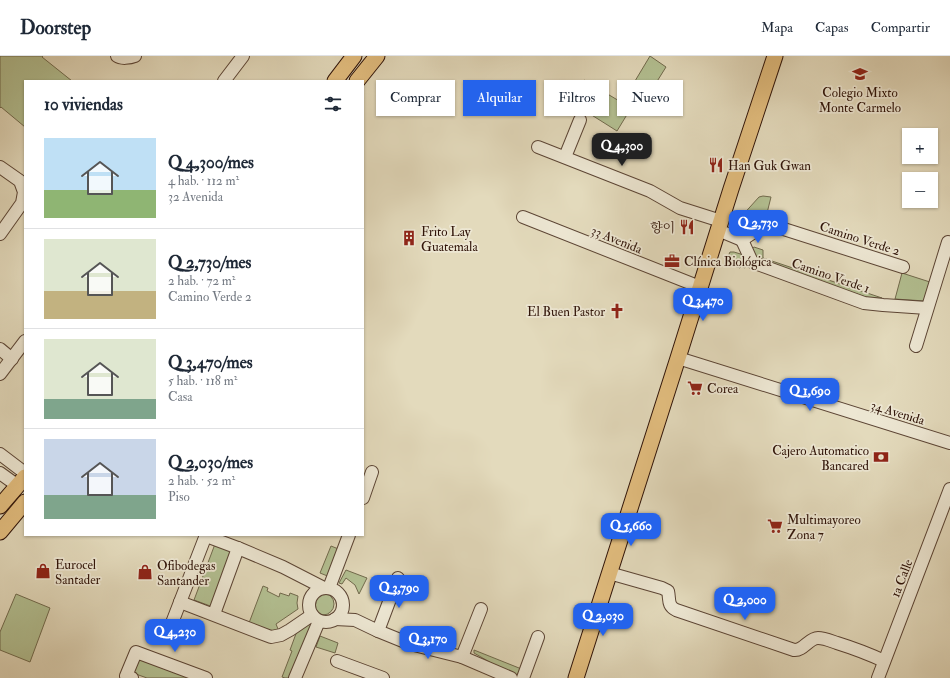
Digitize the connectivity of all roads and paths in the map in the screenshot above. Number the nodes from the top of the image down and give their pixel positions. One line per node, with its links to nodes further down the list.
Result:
1 (117, 56): 6 (street)
2 (243, 56): 7 (street)
3 (354, 56): 8 (main road)
4 (376, 56): 9 (main road)
5 (775, 56): 15 (main road)
6 (133, 57)
7 (225, 80)
8 (336, 80)
9 (358, 80)
10 (580, 120): 12 (street)
11 (538, 147): 12 (street)
12 (565, 157): 15 (street)
13 (0, 167): 16 (street)
14 (524, 217): 20 (street, 33 Avenida)
15 (720, 225): 17 (street); 20 (main road)
16 (0, 234)
17 (742, 240): 19 (street, Camino Verde 2); 21 (street, Camino Verde 1)
18 (948, 242): 21 (street)
19 (903, 267)
20 (700, 288): 25 (main road)
21 (927, 308): 23 (street)
22 (24, 342): 26 (street)
23 (916, 346)
24 (0, 349): 26 (street)
25 (678, 358): 28 (street, 34 Avenida); 42 (main road)
26 (12, 359): 27 (street)
27 (0, 374)
28 (950, 443)
29 (0, 454): 30 (street)
30 (24, 471)
31 (372, 472): 35 (street)
32 (0, 473): 33 (street)
33 (21, 482): 37 (main road)
34 (950, 489): 57 (street, 1a Calle)
35 (364, 495)
36 (24, 503): 38 (main road)
37 (0, 506)
38 (0, 532)
39 (206, 536): 41 (street); 46 (street)
40 (349, 536): 44 (street)
41 (238, 548): 44 (street); 48 (street)
42 (609, 573): 57 (street); 64 (main road)
43 (398, 578): 53 (street)
44 (326, 588): 45 (street); 49 (street)
45 (342, 600): 50 (street); 51 (street)
46 (180, 602): 48 (street); 52 (street)
47 (481, 609): 55 (street)
48 (214, 614): 49 (street)
49 (315, 618): 50 (street); 60 (street)
50 (335, 619): 51 (street)
51 (356, 620): 53 (street)
52 (170, 628)
53 (378, 631): 55 (street)
54 (538, 637): 63 (street)
55 (462, 657): 62 (street)
56 (337, 661): 61 (street)
57 (884, 661): 65 (street, 1a Calle)
58 (132, 678): 59 (street)
59 (206, 678)
60 (295, 678)
61 (383, 678)
62 (511, 678)
63 (523, 678)
64 (576, 678)
65 (878, 678)

